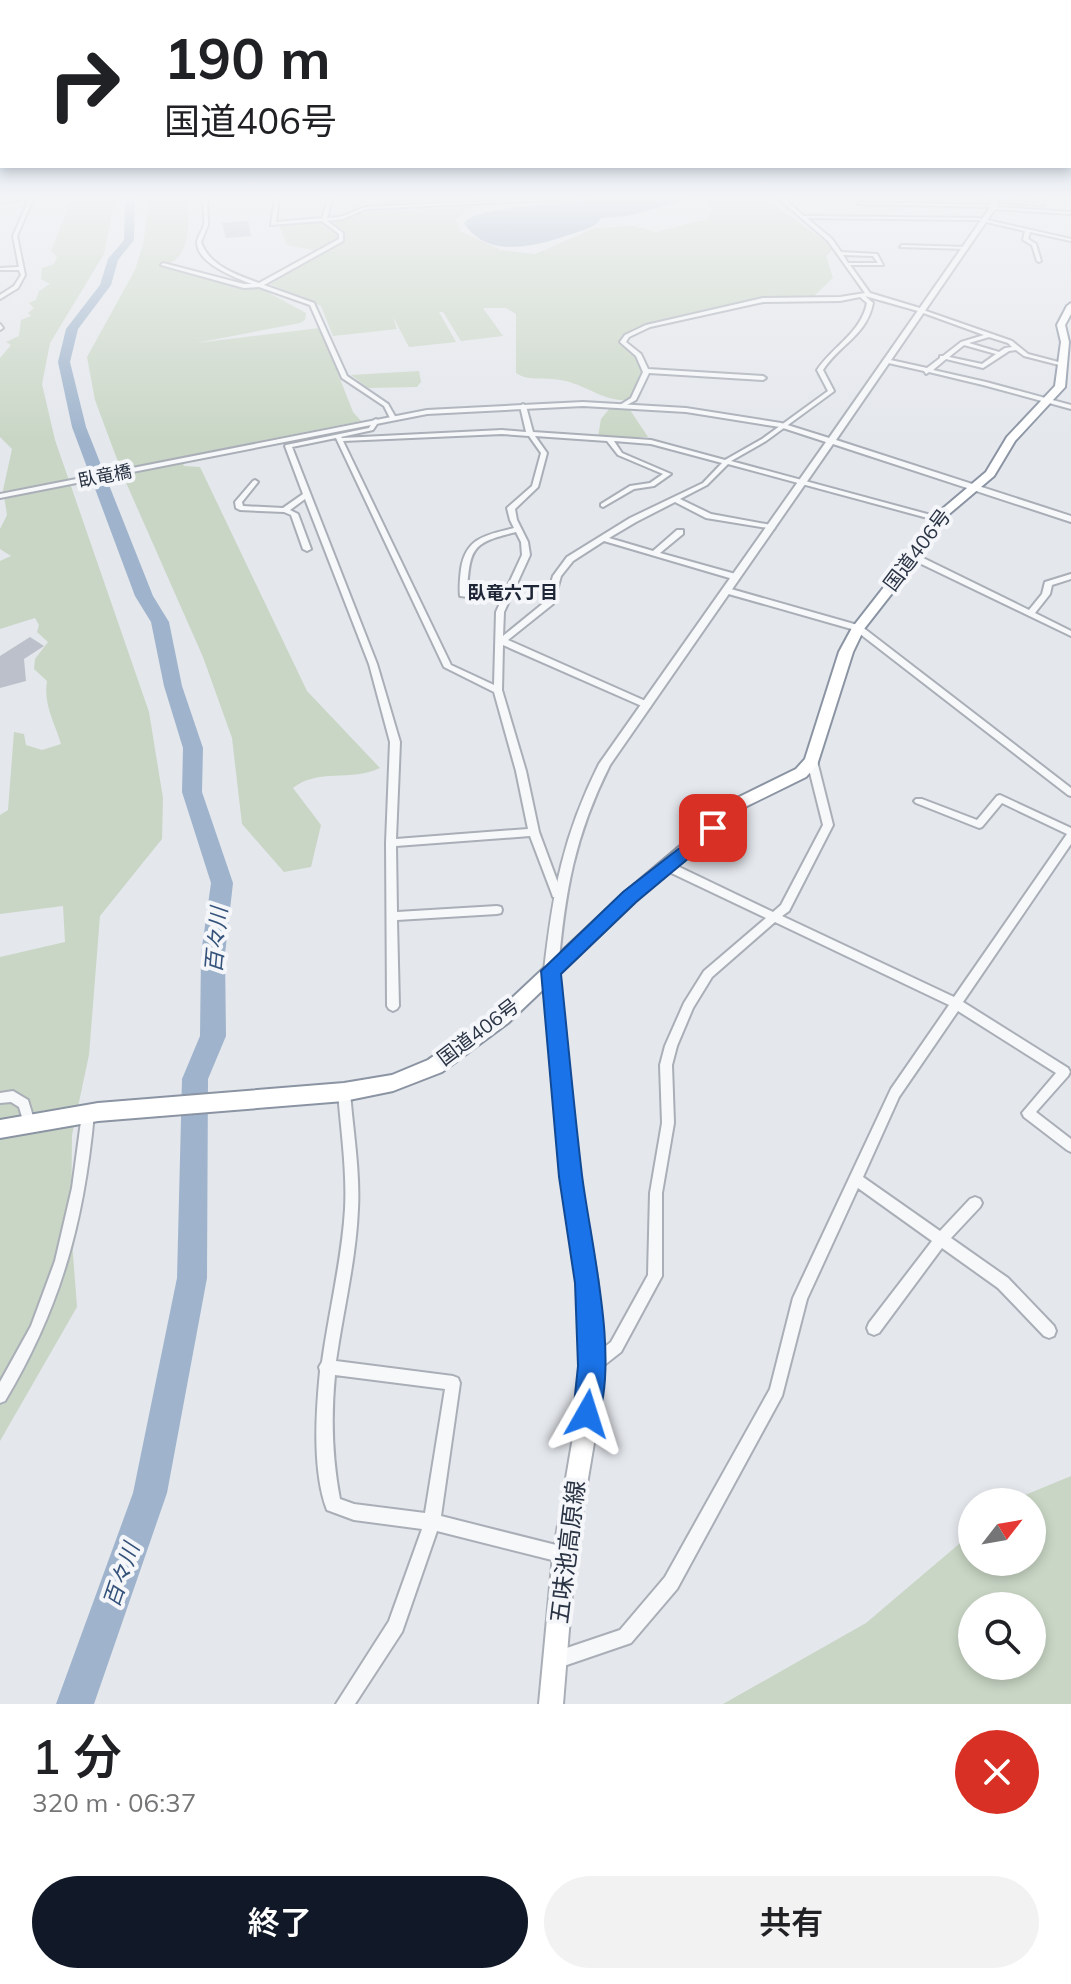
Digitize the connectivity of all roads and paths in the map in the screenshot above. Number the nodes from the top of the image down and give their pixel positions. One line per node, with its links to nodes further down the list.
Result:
1 (20, 279): 9 (street)
2 (216, 279): 7 (street)
3 (246, 279): 7 (street)
4 (272, 279): 7 (street)
5 (856, 279): 8 (street)
6 (944, 279): 11 (street)
7 (260, 285): 28 (street)
8 (865, 295): 11 (street); 21 (street); 30 (street)
9 (0, 297)
10 (1071, 306): 20 (highway, 国道406号)
11 (921, 311): 13 (street); 19 (street)
12 (970, 315): 13 (street)
13 (963, 325): 14 (street)
14 (987, 336): 15 (street); 16 (street)
15 (963, 343): 17 (street); 18 (street)
16 (1016, 348): 17 (street); 20 (street)
17 (1000, 354): 18 (street)
18 (942, 357): 22 (street)
19 (886, 361): 22 (street); 34 (street)
20 (1067, 364): 24 (highway, 国道406号)
21 (646, 371): 23 (street); 25 (street)
22 (926, 372): 24 (street)
23 (763, 378)
24 (1050, 400): 27 (street); 38 (highway, 国道406号)
25 (623, 405): 26 (street, 臥竜橋); 30 (street, 臥竜橋)
26 (523, 406): 28 (street, 臥竜橋); 31 (street)
27 (1071, 407)
28 (393, 418): 29 (street, 臥竜橋)
29 (376, 421): 32 (street); 40 (street, 臥竜橋)
30 (781, 425): 34 (street, 臥竜橋); 35 (street)
31 (531, 435): 32 (street); 33 (street); 49 (street)
32 (339, 438): 39 (street); 63 (street)
33 (609, 439): 35 (street); 42 (street)
34 (831, 440): 37 (street); 38 (street, 臥竜橋)
35 (728, 460): 37 (street); 41 (street)
36 (255, 482): 44 (street)
37 (802, 482): 45 (street); 48 (street)
38 (974, 488): 45 (highway, 国道406号); 46 (street, 臥竜橋)
39 (307, 494): 43 (street); 70 (street)
40 (5, 496)
41 (675, 499): 48 (street); 51 (street)
42 (603, 505)
43 (285, 510): 44 (street); 52 (street)
44 (259, 511): 47 (street)
45 (938, 518): 54 (highway, 国道406号)
46 (1071, 519)
47 (262, 522)
48 (771, 527): 56 (street)
49 (519, 529): 58 (street); 58 (street)
50 (680, 532): 53 (street)
51 (602, 538): 53 (street); 62 (street)
52 (307, 549)
53 (655, 553): 56 (street)
54 (914, 557): 59 (street); 60 (highway, 国道406号)
55 (1071, 576): 59 (street)
56 (736, 577): 57 (street)
57 (728, 591): 60 (street); 64 (street)
58 (505, 599): 62 (street)
59 (1030, 614): 61 (street)
60 (858, 628): 65 (highway, 国道406号); 66 (street)
61 (1071, 634)
62 (502, 641): 63 (street); 64 (street)
63 (498, 690): 68 (street)
64 (647, 705): 72 (street)
65 (812, 761): 71 (highway, 国道406号); 75 (street)
66 (1071, 793)
67 (919, 801): 69 (street)
68 (534, 832): 70 (street); 72 (street)
69 (1071, 834): 77 (street)
70 (391, 843): 74 (street)
71 (669, 867): 75 (street); 76 (highway, 国道406号)
72 (557, 894): 76 (street)
73 (497, 910): 74 (street)
74 (394, 916): 78 (street)
75 (772, 919): 77 (street); 91 (street)
76 (551, 971): 80 (highway, 国道406号); 91 (main road, 五味池高原線)
77 (955, 1003): 79 (street); 86 (street)
78 (393, 1006)
79 (1068, 1068): 85 (street)
80 (344, 1092): 82 (highway, 国道406号); 92 (street)
81 (0, 1098): 83 (street)
82 (93, 1113): 83 (highway, 国道406号); 93 (street)
83 (29, 1123): 84 (highway, 国道406号)
84 (0, 1129)
85 (1071, 1146)
86 (857, 1180): 88 (street); 96 (street)
87 (975, 1203): 88 (street)
88 (942, 1238): 89 (street); 90 (street)
89 (874, 1328)
90 (1049, 1331)
91 (591, 1366): 95 (main road, 五味池高原線)
92 (326, 1367): 94 (street); 94 (street)
93 (0, 1396)
94 (432, 1522): 95 (street); 97 (street)
95 (564, 1555): 96 (main road, 五味池高原線)
96 (555, 1660): 98 (main road, 五味池高原線)
97 (345, 1704)
98 (551, 1704)

